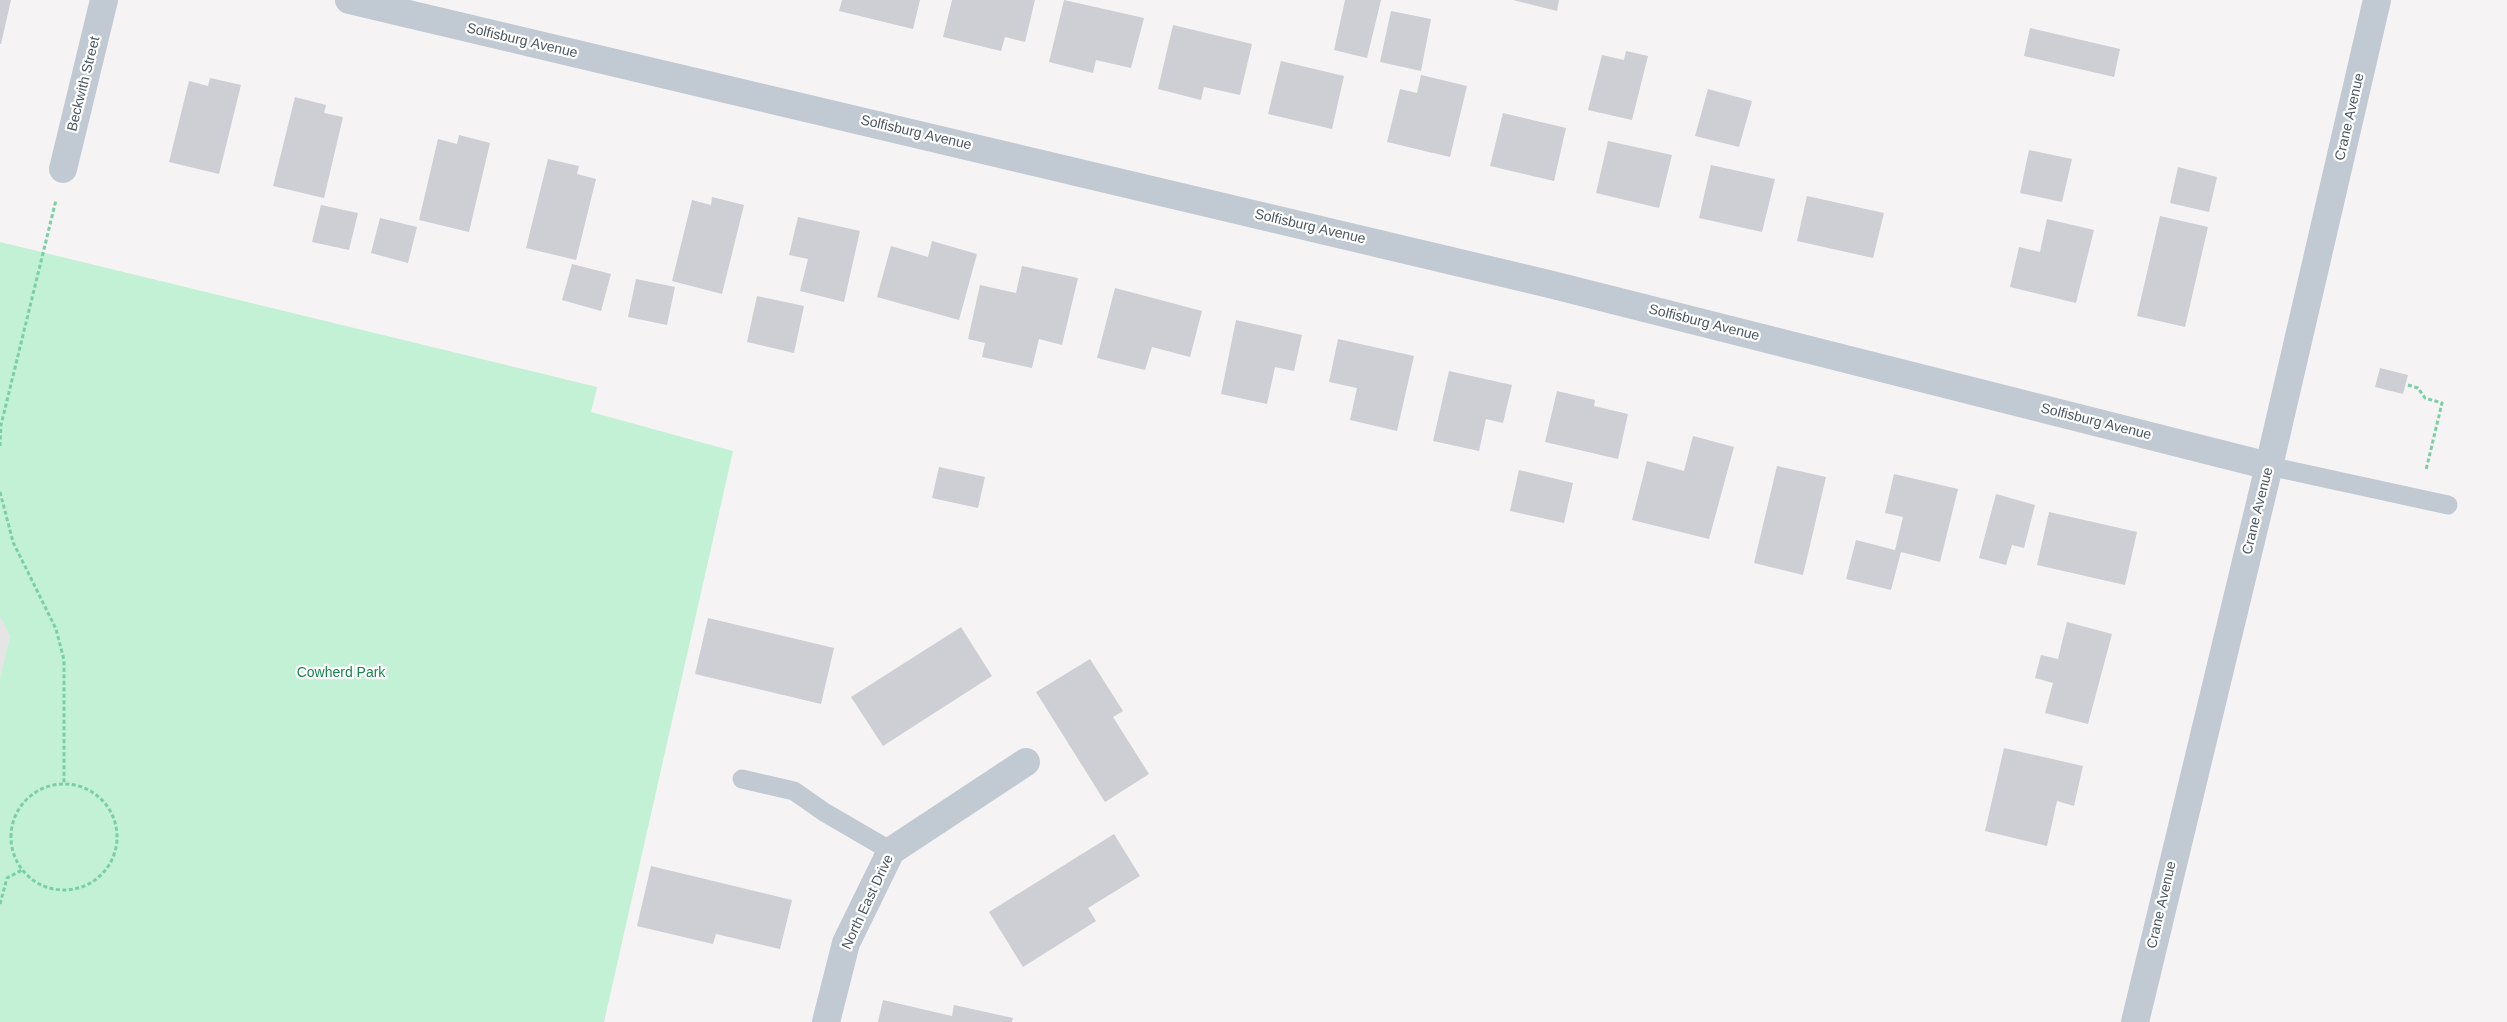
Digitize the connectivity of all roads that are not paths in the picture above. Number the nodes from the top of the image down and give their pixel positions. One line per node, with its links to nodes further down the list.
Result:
1 (104, 0): 4 (street, Beckwith Street)
2 (349, 0): 5 (street, Solfisburg Avenue)
3 (2377, 0): 5 (street, Crane Avenue)
4 (63, 169)
5 (2269, 466): 6 (lane); 11 (street, Crane Avenue)
6 (2448, 505)
7 (1026, 762): 9 (street, North East Drive)
8 (742, 779): 9 (lane)
9 (891, 851): 10 (street, North East Drive)
10 (826, 1022)
11 (2135, 1022)

